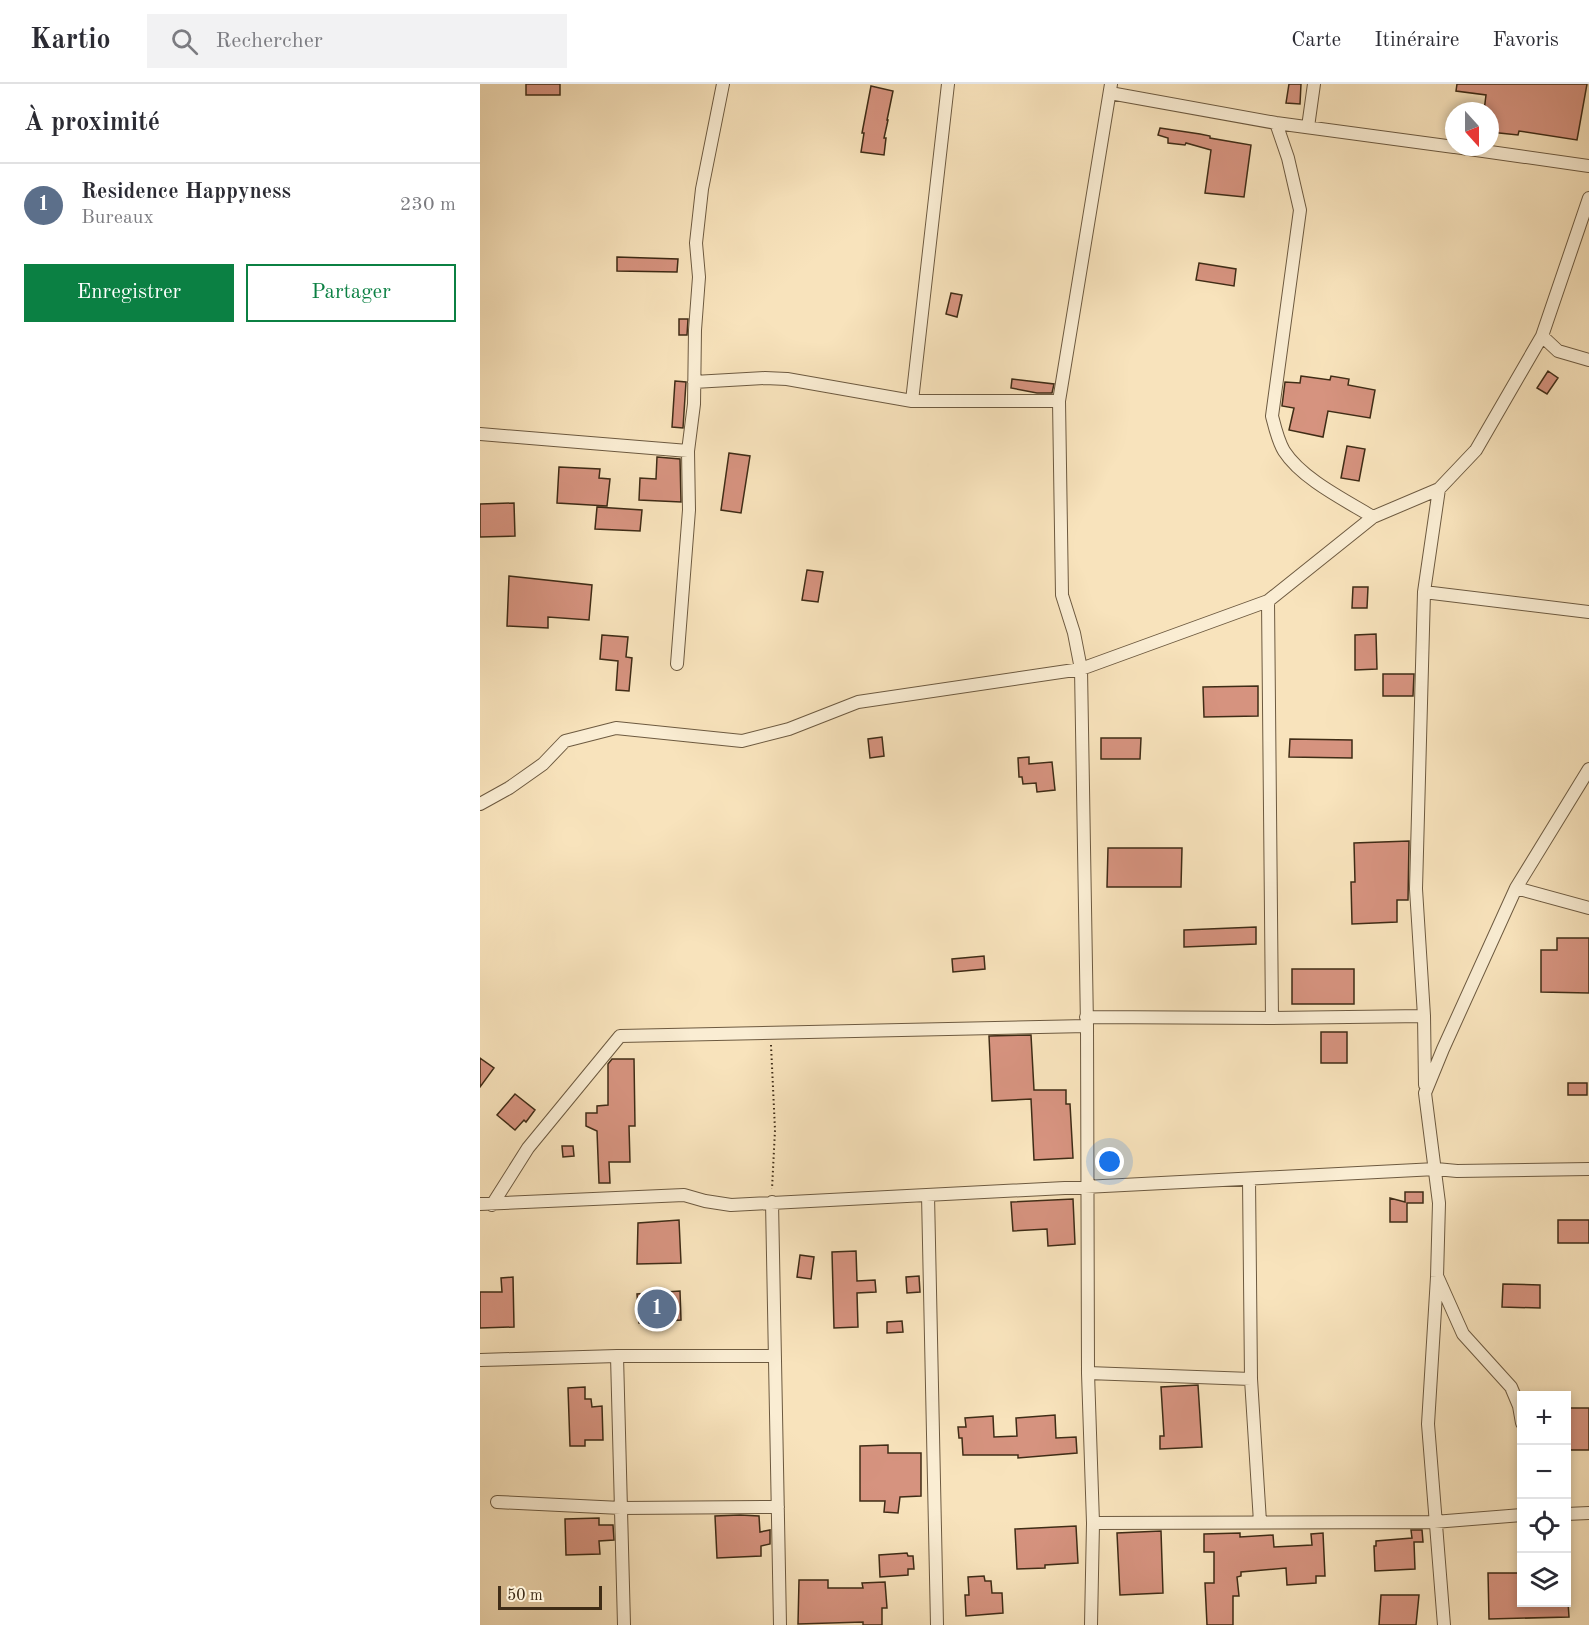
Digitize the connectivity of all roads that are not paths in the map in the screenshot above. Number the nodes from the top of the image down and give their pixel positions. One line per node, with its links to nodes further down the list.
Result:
1 (723, 84): 13 (street)
2 (948, 84): 14 (street)
3 (1314, 84): 6 (street)
4 (1110, 89): 5 (street); 15 (street)
5 (1276, 123): 6 (street); 19 (street)
6 (1308, 127): 7 (street)
7 (1445, 146)
8 (1499, 153): 9 (street)
9 (1589, 166)
10 (1589, 198): 11 (street)
11 (1542, 336): 12 (street); 18 (street)
12 (1589, 360)
13 (694, 382): 14 (street); 17 (street)
14 (912, 401): 15 (street)
15 (1059, 401): 24 (street)
16 (480, 434): 17 (street)
17 (688, 451): 23 (street)
18 (1439, 489): 19 (street); 20 (street)
19 (1373, 517): 21 (street)
20 (1424, 591): 22 (street); 29 (street)
21 (1268, 601): 24 (street); 30 (street)
22 (1589, 612)
23 (677, 664)
24 (1081, 669): 26 (street); 31 (street)
25 (1589, 769): 27 (street)
26 (480, 804)
27 (1515, 888): 28 (street); 32 (street)
28 (1589, 908)
29 (1424, 1016): 30 (street); 32 (street)
30 (1272, 1018): 31 (street)
31 (1086, 1022): 36 (street); 39 (street)
32 (1425, 1093): 33 (street)
33 (1436, 1169): 34 (street); 35 (street); 40 (street)
34 (1589, 1169)
35 (1249, 1179): 36 (street); 45 (street)
36 (1086, 1186): 37 (street); 44 (street)
37 (928, 1195): 38 (street); 58 (street)
38 (772, 1202): 39 (street); 42 (street)
39 (486, 1205)
40 (1437, 1277): 46 (street); 54 (street)
41 (617, 1356): 42 (street); 43 (street); 49 (street)
42 (775, 1356): 48 (street)
43 (480, 1360)
44 (1088, 1373): 45 (street); 55 (street)
45 (1251, 1379): 53 (street)
46 (1517, 1401)
47 (497, 1502): 49 (street)
48 (778, 1507): 49 (street); 57 (street)
49 (621, 1508): 56 (street)
50 (1589, 1513): 51 (street)
51 (1571, 1514)
52 (1517, 1515): 54 (street)
53 (1260, 1522): 54 (street); 55 (street)
54 (1434, 1522): 60 (street)
55 (1094, 1523): 59 (street)
56 (624, 1625)
57 (780, 1625)
58 (937, 1625)
59 (1091, 1625)
60 (1444, 1625)

